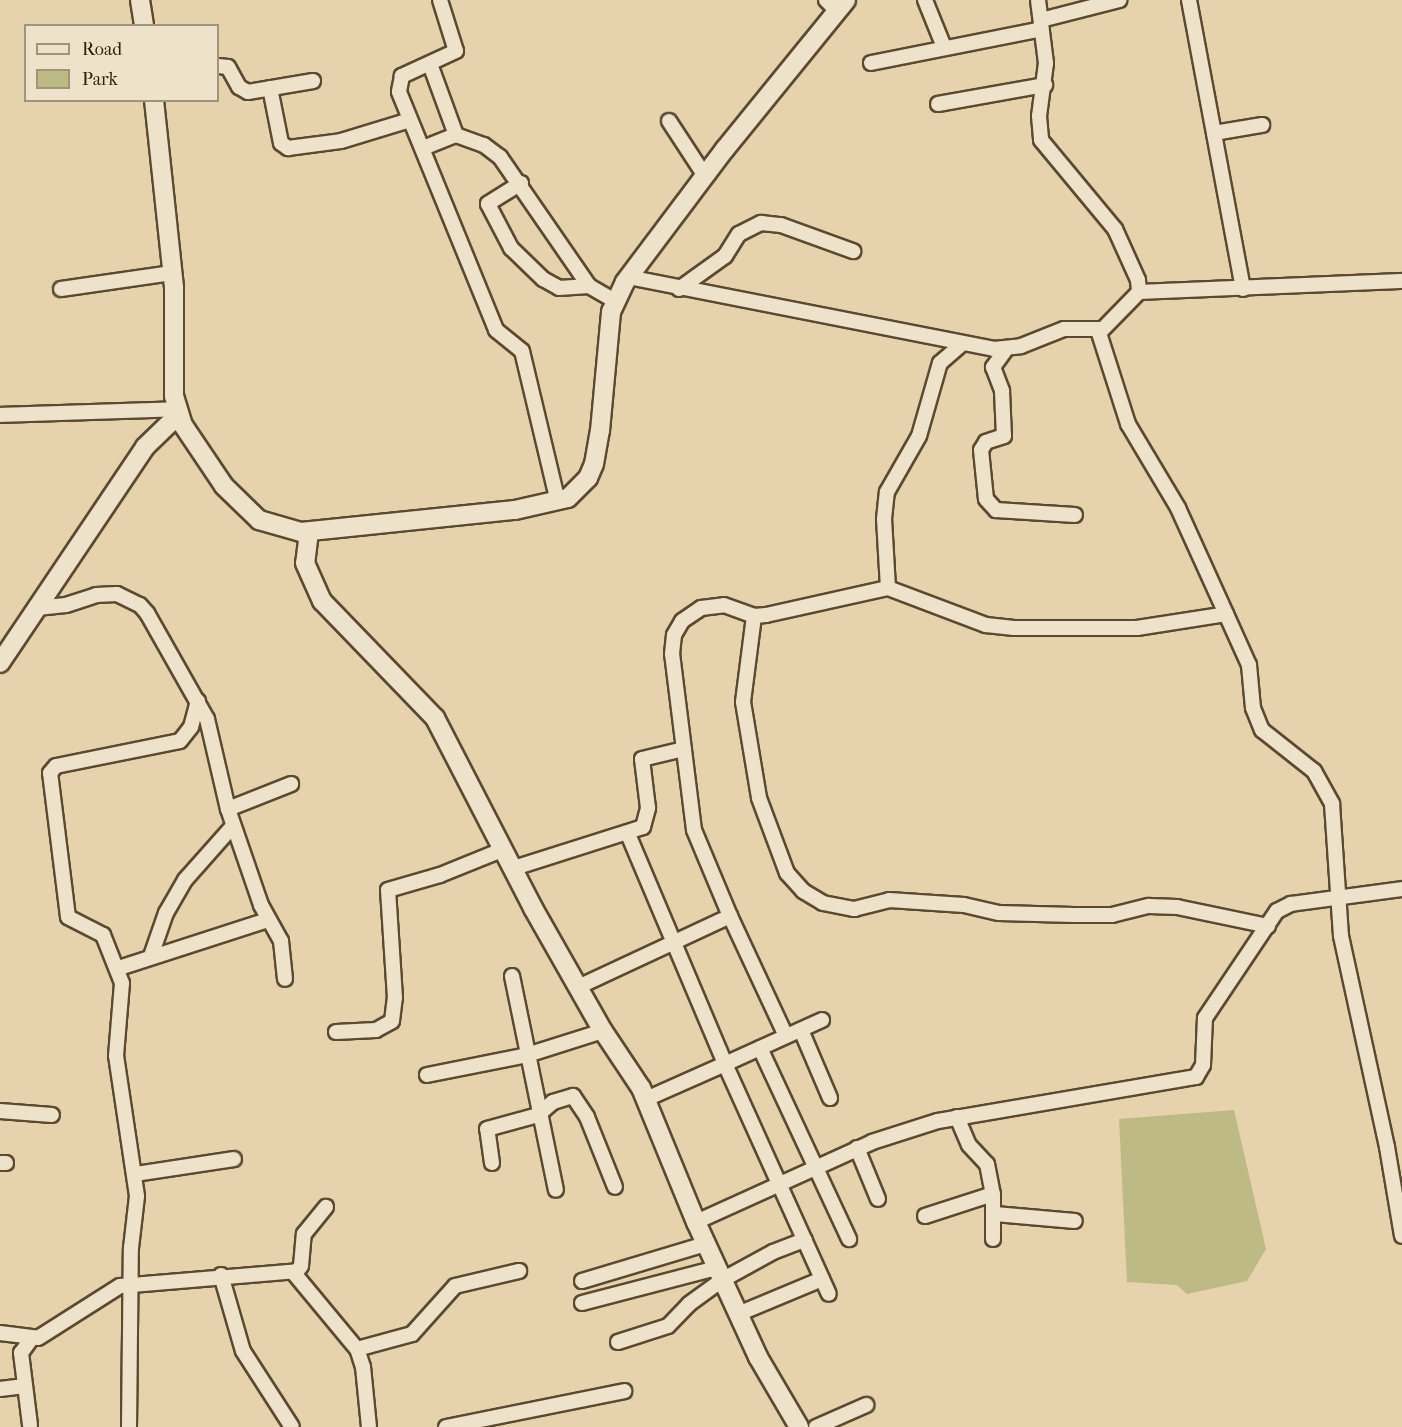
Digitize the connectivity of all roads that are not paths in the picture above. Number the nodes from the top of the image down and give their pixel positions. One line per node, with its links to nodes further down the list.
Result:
1 (140, 0): 8 (main road)
2 (440, 0): 12 (street)
3 (926, 0): 10 (street)
4 (1038, 0): 9 (street)
5 (1119, 0): 9 (street)
6 (1189, 0): 22 (street)
7 (839, 2): 25 (main road)
8 (144, 24)
9 (1041, 25): 10 (street); 15 (street)
10 (944, 47): 11 (street)
11 (871, 63)
12 (430, 64): 19 (street); 23 (street)
13 (219, 66): 16 (street)
14 (313, 81): 16 (street)
15 (1045, 85): 18 (street); 35 (street)
16 (270, 88): 19 (street)
17 (154, 102): 28 (main road)
18 (938, 104)
19 (410, 120): 24 (street)
20 (669, 121): 25 (street)
21 (1262, 125): 22 (street)
22 (1214, 133): 34 (street)
23 (456, 135): 24 (street); 26 (street)
24 (423, 148): 42 (street)
25 (705, 176): 29 (main road)
26 (521, 183): 31 (street); 31 (street)
27 (853, 251): 33 (street)
28 (172, 273): 32 (street); 40 (main road)
29 (628, 277): 33 (street); 36 (main road)
30 (1402, 282): 34 (street)
31 (589, 286): 36 (street)
32 (61, 289)
33 (679, 289): 38 (street)
34 (1243, 289): 35 (street)
35 (1138, 292): 37 (street)
36 (615, 301): 42 (main road)
37 (1100, 329): 39 (street); 47 (street)
38 (962, 344): 39 (street); 45 (street)
39 (1007, 348): 43 (street)
40 (177, 412): 41 (street); 44 (main road); 46 (main road)
41 (0, 415)
42 (558, 502): 44 (main road)
43 (1075, 515)
44 (309, 532): 56 (main road)
45 (888, 588): 47 (street); 48 (street)
46 (37, 608): 49 (main road); 50 (street)
47 (1226, 614): 59 (street)
48 (754, 616): 51 (street); 62 (street)
49 (0, 663)
50 (198, 701): 53 (street); 65 (street)
51 (684, 749): 55 (street); 60 (street)
52 (291, 784): 53 (street)
53 (228, 809): 54 (street)
54 (233, 826): 61 (street); 64 (street)
55 (628, 834): 57 (street); 63 (street)
56 (504, 849): 57 (main road); 72 (street)
57 (514, 868): 68 (main road)
58 (1402, 889): 59 (street)
59 (1335, 898): 62 (street); 99 (street)
60 (730, 915): 63 (street); 73 (street)
61 (268, 920): 64 (street); 67 (street)
62 (1268, 926): 83 (street)
63 (672, 942): 68 (street); 76 (street)
64 (151, 956): 65 (street)
65 (119, 968): 88 (street)
66 (512, 976): 75 (street)
67 (285, 979)
68 (578, 987): 71 (main road)
69 (822, 1020): 70 (street)
70 (801, 1030): 73 (street); 78 (street)
71 (603, 1031): 75 (street); 79 (main road)
72 (336, 1032)
73 (786, 1036): 74 (street)
74 (760, 1048): 76 (street); 87 (street)
75 (527, 1056): 77 (street); 82 (street)
76 (724, 1064): 79 (street); 89 (street)
77 (427, 1075)
78 (830, 1098)
79 (646, 1099): 98 (main road)
80 (0, 1111): 81 (street)
81 (52, 1115)
82 (538, 1115): 86 (street); 90 (street); 91 (street)
83 (957, 1117): 84 (street); 92 (street)
84 (857, 1148): 87 (street); 93 (street)
85 (234, 1160): 88 (street)
86 (492, 1163)
87 (814, 1166): 89 (street); 100 (street)
88 (135, 1174): 110 (street)
89 (779, 1182): 98 (street); 102 (street)
90 (615, 1187)
91 (556, 1190)
92 (993, 1194): 95 (street); 96 (street)
93 (878, 1199)
94 (326, 1207): 105 (street)
95 (995, 1214): 97 (street); 101 (street)
96 (925, 1216)
97 (1075, 1221)
98 (696, 1222): 103 (main road)
99 (1402, 1236)
100 (849, 1239)
101 (993, 1239)
102 (805, 1240): 106 (street); 108 (street)
103 (705, 1244): 106 (main road); 109 (street)
104 (519, 1270): 117 (street)
105 (293, 1272): 107 (street); 117 (street)
106 (719, 1274): 112 (street); 113 (main road); 116 (street)
107 (221, 1275): 110 (street); 124 (street)
108 (822, 1279): 111 (street); 113 (street)
109 (582, 1281)
110 (131, 1284): 115 (street); 123 (street)
111 (829, 1294)
112 (582, 1303)
113 (738, 1314): 127 (main road)
114 (0, 1333): 115 (street)
115 (32, 1338): 118 (street)
116 (618, 1342)
117 (357, 1349): 125 (street)
118 (25, 1386): 119 (street); 122 (street)
119 (0, 1389)
120 (624, 1391): 126 (street)
121 (866, 1405): 128 (street)
122 (30, 1425)
123 (129, 1427)
124 (292, 1427)
125 (369, 1427)
126 (446, 1427)
127 (800, 1427)
128 (816, 1427)

